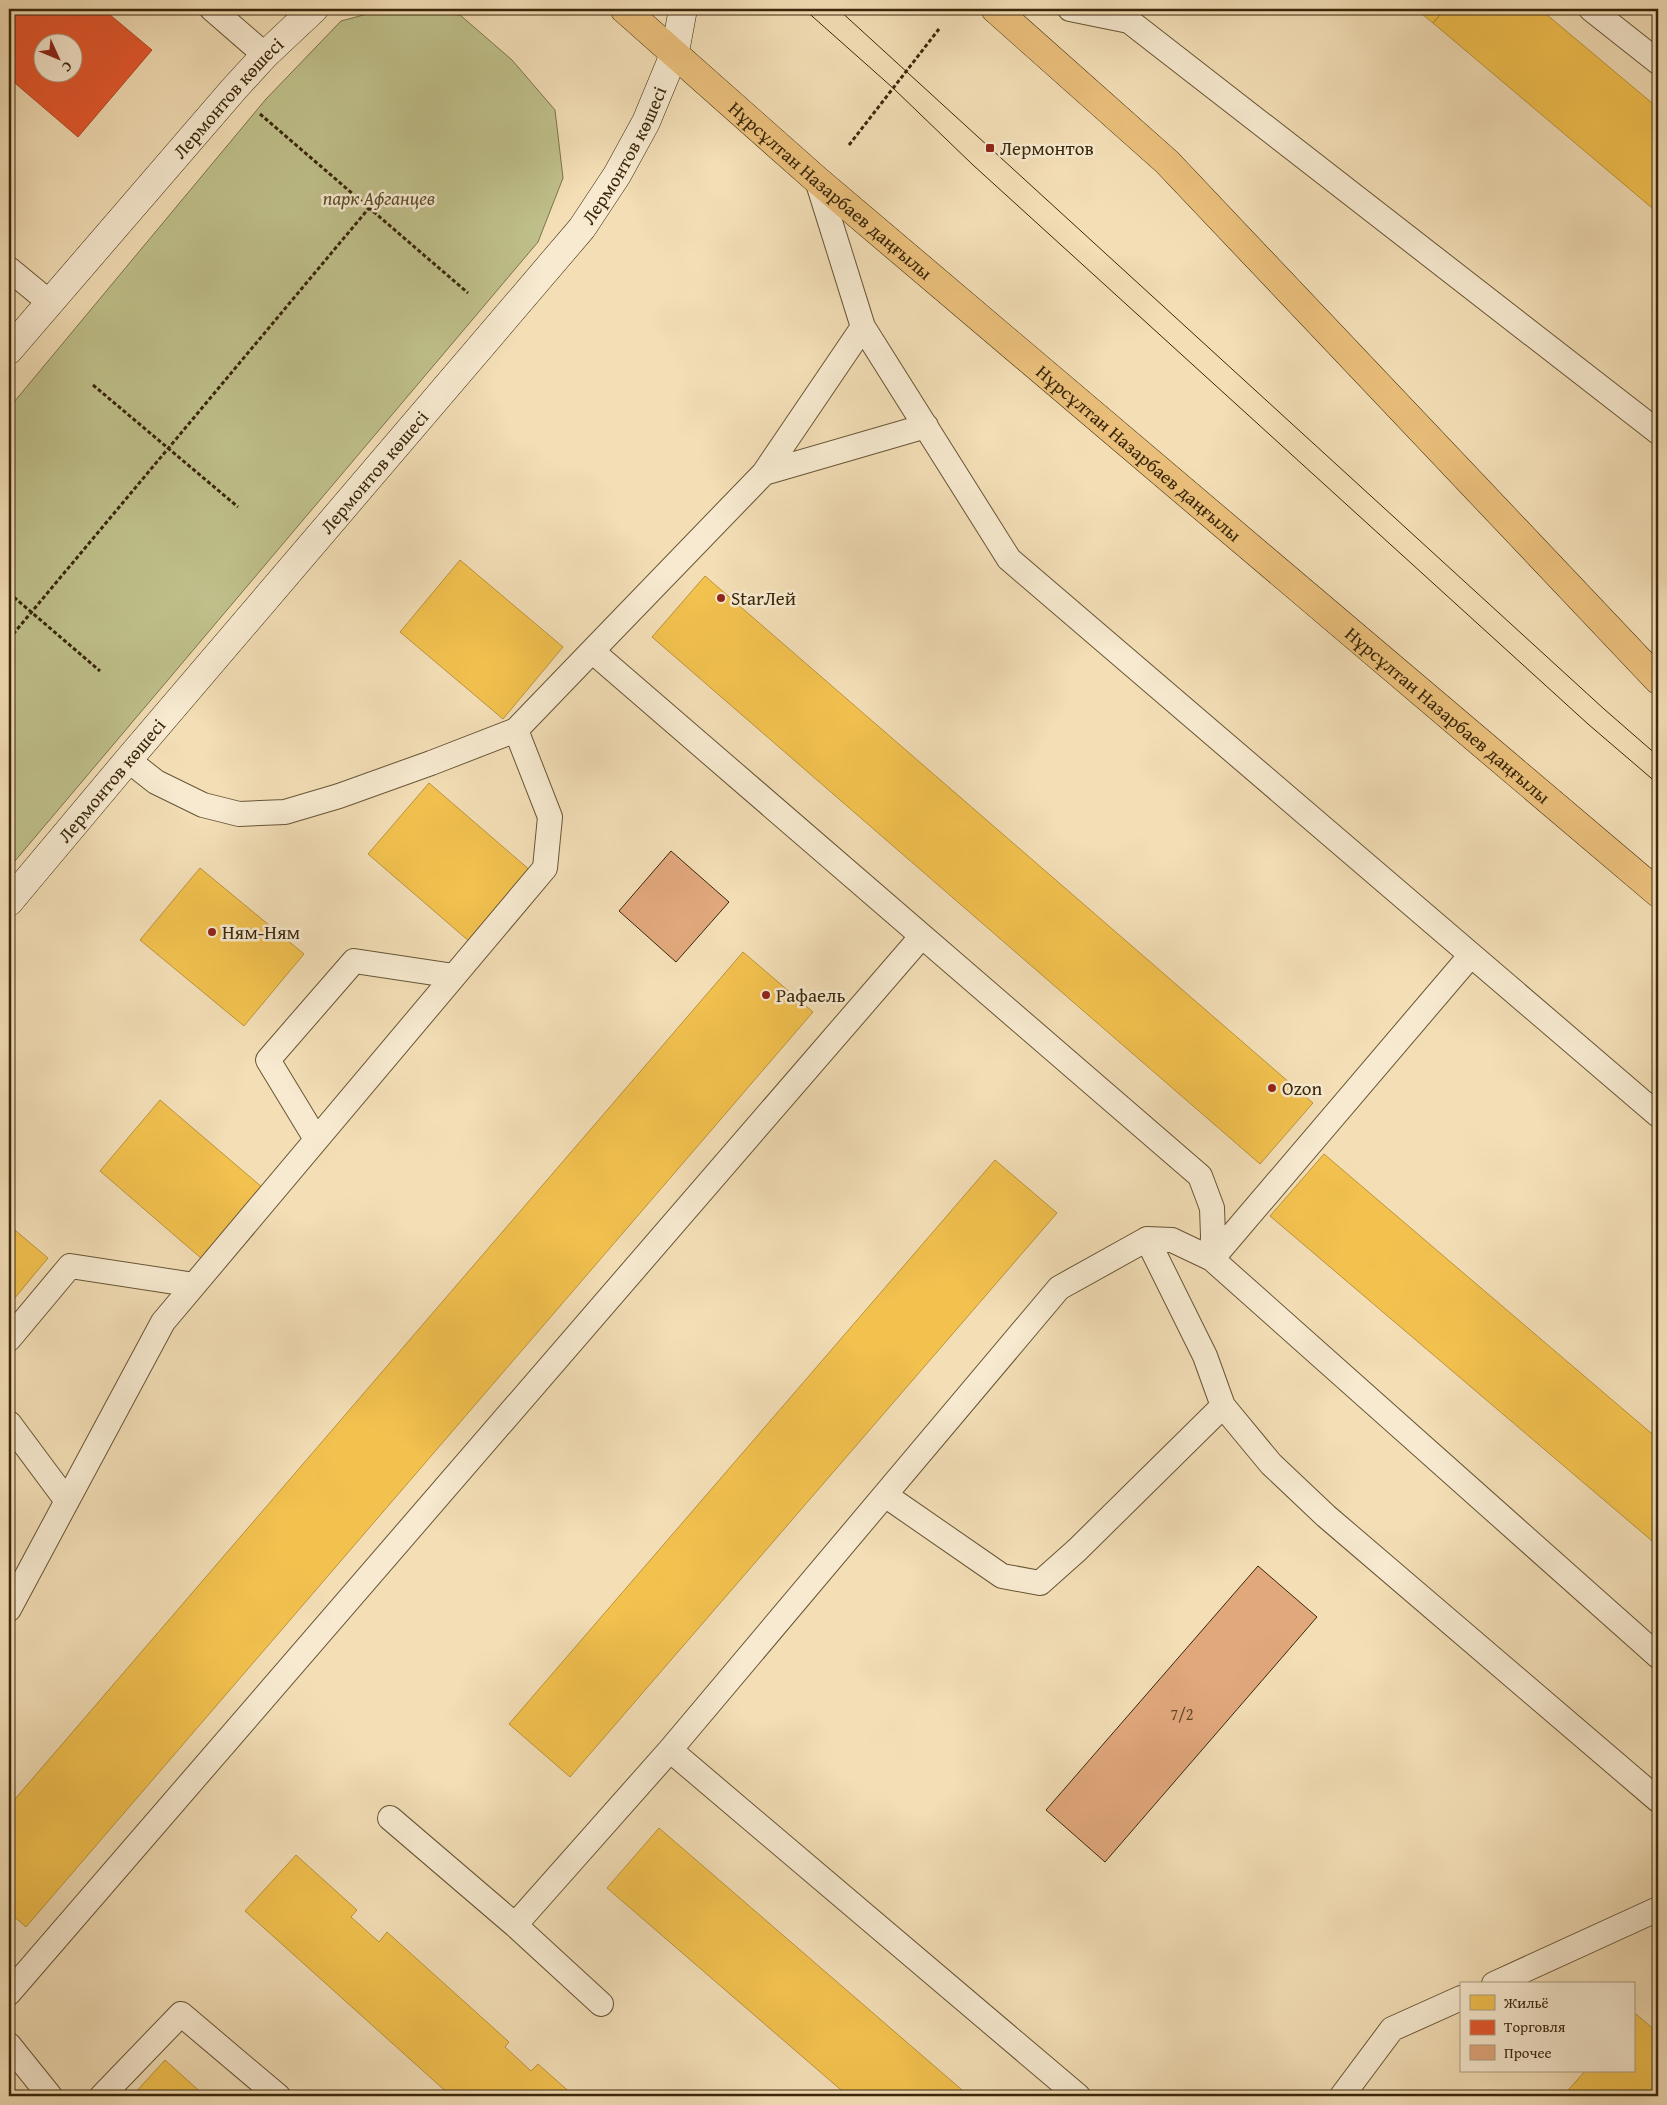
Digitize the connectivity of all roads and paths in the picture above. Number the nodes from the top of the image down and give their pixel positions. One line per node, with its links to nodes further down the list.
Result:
1 (212, 9): 10 (lane)
2 (314, 9): 10 (main road, Лермонтов көшесі)
3 (624, 9): 9 (main road, Нұрсұлтан Назарбаев даңғылы)
4 (683, 9): 9 (main road, Лермонтов көшесі)
5 (995, 9): 32 (main road)
6 (1070, 9): 23 (lane)
7 (1591, 9): 11 (lane)
8 (939, 30): 13 (path)
9 (674, 52): 14 (main road, Нұрсұлтан Назарбаев даңғылы); 34 (main road, Лермонтов көшесі)
10 (265, 55): 18 (main road, Лермонтов көшесі)
11 (1658, 62)
12 (256, 111): 15 (path)
13 (849, 145)
14 (818, 180): 19 (lane); 35 (main road, Нұрсұлтан Назарбаев даңғылы)
15 (369, 208): 17 (path); 24 (path)
16 (9, 269): 18 (lane)
17 (468, 293)
18 (49, 302): 20 (main road, Лермонтов көшесі)
19 (863, 327): 22 (lane); 25 (lane)
20 (9, 350)
21 (93, 385): 24 (path)
22 (926, 426): 25 (lane); 38 (lane)
23 (1658, 432)
24 (168, 448): 26 (path); 28 (path)
25 (764, 473): 30 (lane)
26 (238, 506)
27 (9, 593): 28 (path)
28 (31, 612): 29 (path); 31 (path)
29 (9, 639)
30 (592, 651): 33 (lane); 37 (lane)
31 (100, 671)
32 (1658, 680)
33 (516, 730): 34 (lane); 39 (lane)
34 (128, 760): 36 (main road, Лермонтов көшесі)
35 (1658, 893)
36 (9, 902)
37 (922, 936): 43 (lane); 58 (lane)
38 (1471, 955): 40 (lane); 43 (lane)
39 (454, 976): 41 (lane); 41 (lane)
40 (1658, 1115)
41 (316, 1139): 44 (lane)
42 (1147, 1238): 43 (lane); 46 (lane); 48 (lane)
43 (1212, 1259): 51 (lane)
44 (194, 1285): 45 (lane); 49 (lane)
45 (9, 1339)
46 (1222, 1406): 48 (lane); 53 (lane)
47 (9, 1423): 49 (lane)
48 (885, 1495): 52 (lane)
49 (67, 1501): 50 (lane)
50 (9, 1609)
51 (1658, 1656)
52 (670, 1750): 56 (lane); 65 (lane)
53 (1658, 1800)
54 (390, 1818): 56 (lane)
55 (1658, 1909): 57 (lane)
56 (515, 1925): 60 (lane)
57 (1498, 1982)
58 (9, 1993)
59 (1460, 1998): 66 (lane)
60 (601, 2004)
61 (9, 2045): 62 (lane)
62 (50, 2096)
63 (102, 2096): 64 (lane)
64 (278, 2096)
65 (1078, 2096)
66 (1342, 2096)

